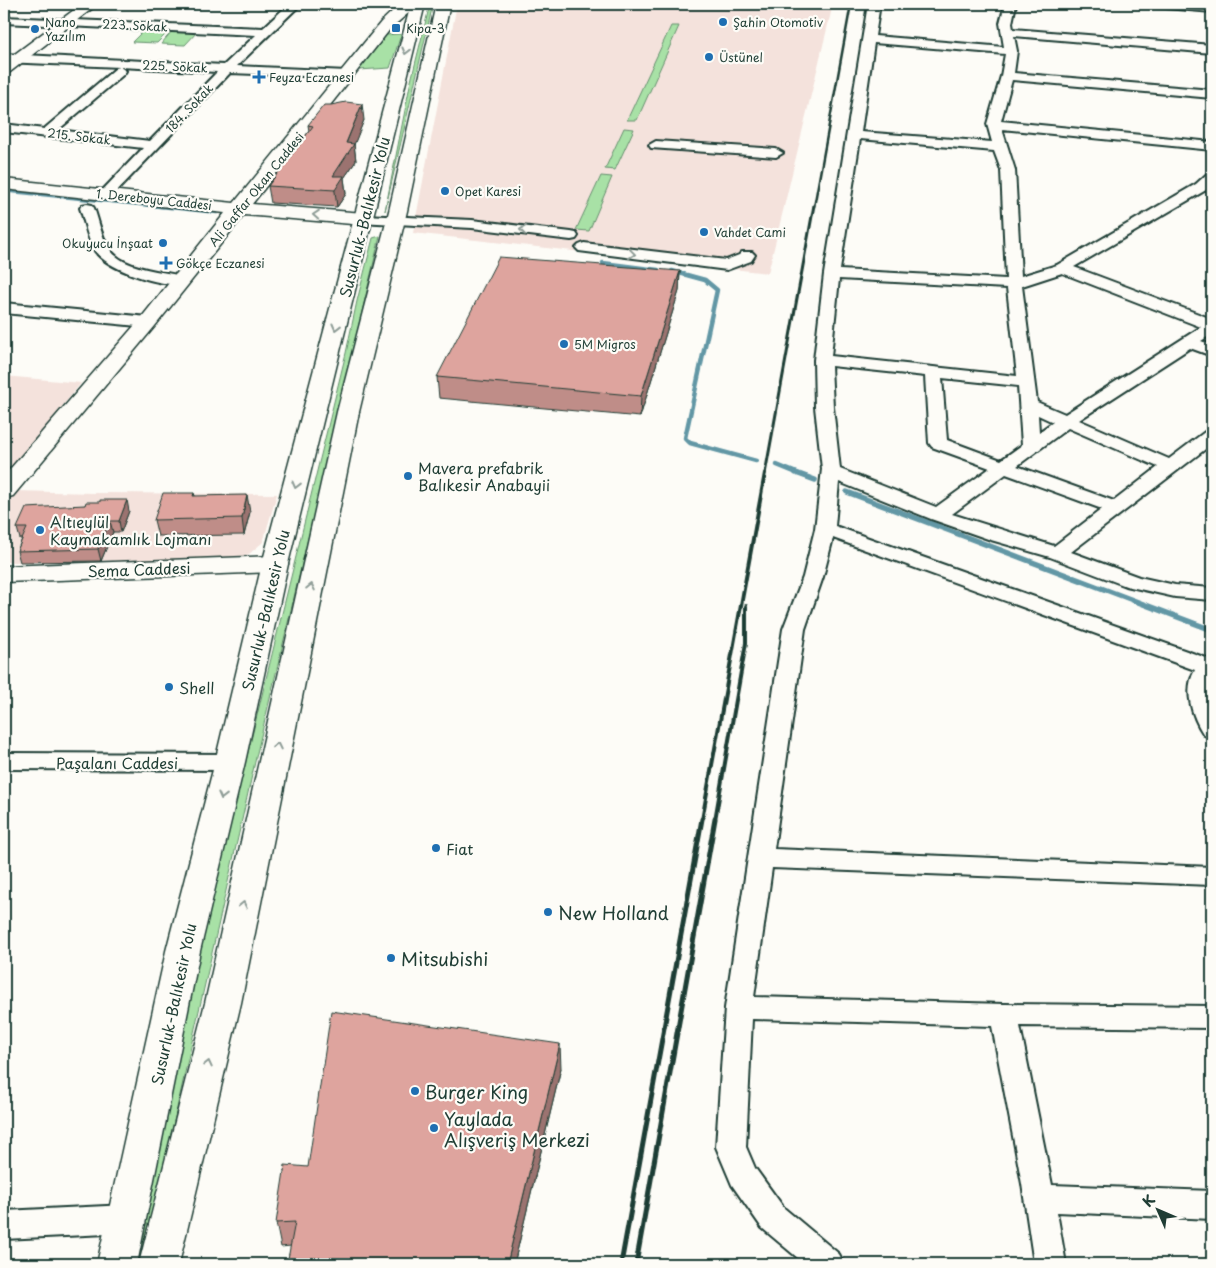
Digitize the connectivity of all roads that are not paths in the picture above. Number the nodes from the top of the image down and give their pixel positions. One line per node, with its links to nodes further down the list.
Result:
1 (91, 4): 11 (main road)
2 (295, 4): 12 (street, 184. Sokak)
3 (412, 4): 20 (main road, Ali Gaffar Okan Caddesi)
4 (418, 4): 37 (main road, Susurluk-Balıkesir Yolu, one-way to 37)
5 (443, 4): 38 (main road, Susurluk-Balıkesir Yolu)
6 (874, 4): 14 (street)
7 (1011, 4): 13 (street)
8 (1154, 4): 9 (street)
9 (1212, 9)
10 (4, 20): 11 (street, 223. Sokak)
11 (67, 22): 12 (street, 223. Sokak); 17 (main road)
12 (266, 32): 19 (street, 184. Sokak)
13 (1008, 32): 15 (street); 16 (street)
14 (869, 39): 16 (street); 26 (street)
15 (1212, 49)
16 (1010, 51): 21 (street)
17 (7, 63): 18 (street, 225. Sokak); 19 (street, 225. Sokak)
18 (120, 71): 19 (street, 225. Sokak); 25 (street)
19 (224, 72): 20 (street, 225. Sokak); 27 (street, 184. Sokak)
20 (347, 75): 36 (main road, Ali Gaffar Okan Caddesi)
21 (1007, 76): 22 (street); 23 (street)
22 (1212, 94)
23 (994, 124): 29 (street); 30 (street)
24 (4, 128): 25 (street, 215. Sokak)
25 (48, 132): 27 (street, 215. Sokak)
26 (854, 135): 30 (street); 41 (street)
27 (154, 145): 34 (street, 184. Sokak)
28 (656, 145): 31 (street)
29 (1212, 146)
30 (1000, 148): 43 (street)
31 (776, 153)
32 (1209, 183): 40 (street)
33 (4, 184): 34 (main road, 1. Dereboyu Caddesi)
34 (106, 194): 36 (main road, 1. Dereboyu Caddesi)
35 (87, 208): 42 (street)
36 (239, 209): 37 (main road, 1. Dereboyu Caddesi, one-way to 36); 42 (main road, Ali Gaffar Okan Caddesi)
37 (364, 218): 38 (street); 64 (main road, Susurluk-Balıkesir Yolu, one-way to 64)
38 (394, 225): 39 (street); 76 (main road, Susurluk-Balıkesir Yolu, one-way to 38)
39 (576, 242): 39 (street, one-way to 39)
40 (1062, 268): 43 (street); 46 (street)
41 (832, 274): 43 (street); 49 (street)
42 (181, 280): 45 (main road, Ali Gaffar Okan Caddesi)
43 (1014, 284): 51 (street)
44 (4, 308): 45 (street)
45 (148, 322): 59 (main road, Ali Gaffar Okan Caddesi)
46 (1212, 326): 47 (street)
47 (1189, 342): 48 (street); 53 (street)
48 (1212, 351)
49 (822, 360): 50 (street); 58 (street)
50 (933, 372): 51 (street); 56 (street)
51 (1026, 382): 52 (street)
52 (1029, 405): 53 (street); 55 (street)
53 (1066, 421): 55 (street); 57 (street)
54 (1212, 435): 57 (street)
55 (1031, 445): 56 (street)
56 (1004, 466): 60 (street); 61 (street)
57 (1171, 466): 60 (street)
58 (831, 472): 61 (street); 62 (street)
59 (4, 491)
60 (1116, 508): 63 (street)
61 (938, 515): 63 (street)
62 (825, 529): 67 (street); 71 (street)
63 (1057, 554): 66 (street)
64 (275, 564): 65 (main road, Sema Caddesi); 70 (main road, Susurluk-Balıkesir Yolu)
65 (4, 574)
66 (1212, 594)
67 (1210, 667): 68 (street)
68 (1212, 730)
69 (4, 761): 70 (street, Paşalanı Caddesi)
70 (230, 762): 79 (main road, Susurluk-Balıkesir Yolu, one-way to 79)
71 (762, 858): 72 (street); 73 (street)
72 (1212, 876)
73 (739, 1008): 74 (street); 85 (street)
74 (1004, 1015): 75 (street); 77 (street)
75 (1212, 1017)
76 (201, 1097): 83 (main road, Susurluk-Balıkesir Yolu); 84 (main road, Susurluk-Balıkesir Yolu)
77 (1039, 1198): 78 (street); 86 (street)
78 (1212, 1205)
79 (127, 1219): 80 (street); 81 (main road, Susurluk-Balıkesir Yolu); 82 (main road, Susurluk-Balıkesir Yolu)
80 (4, 1225)
81 (113, 1264)
82 (117, 1264)
83 (159, 1264)
84 (178, 1264)
85 (828, 1264)
86 (1050, 1264)

